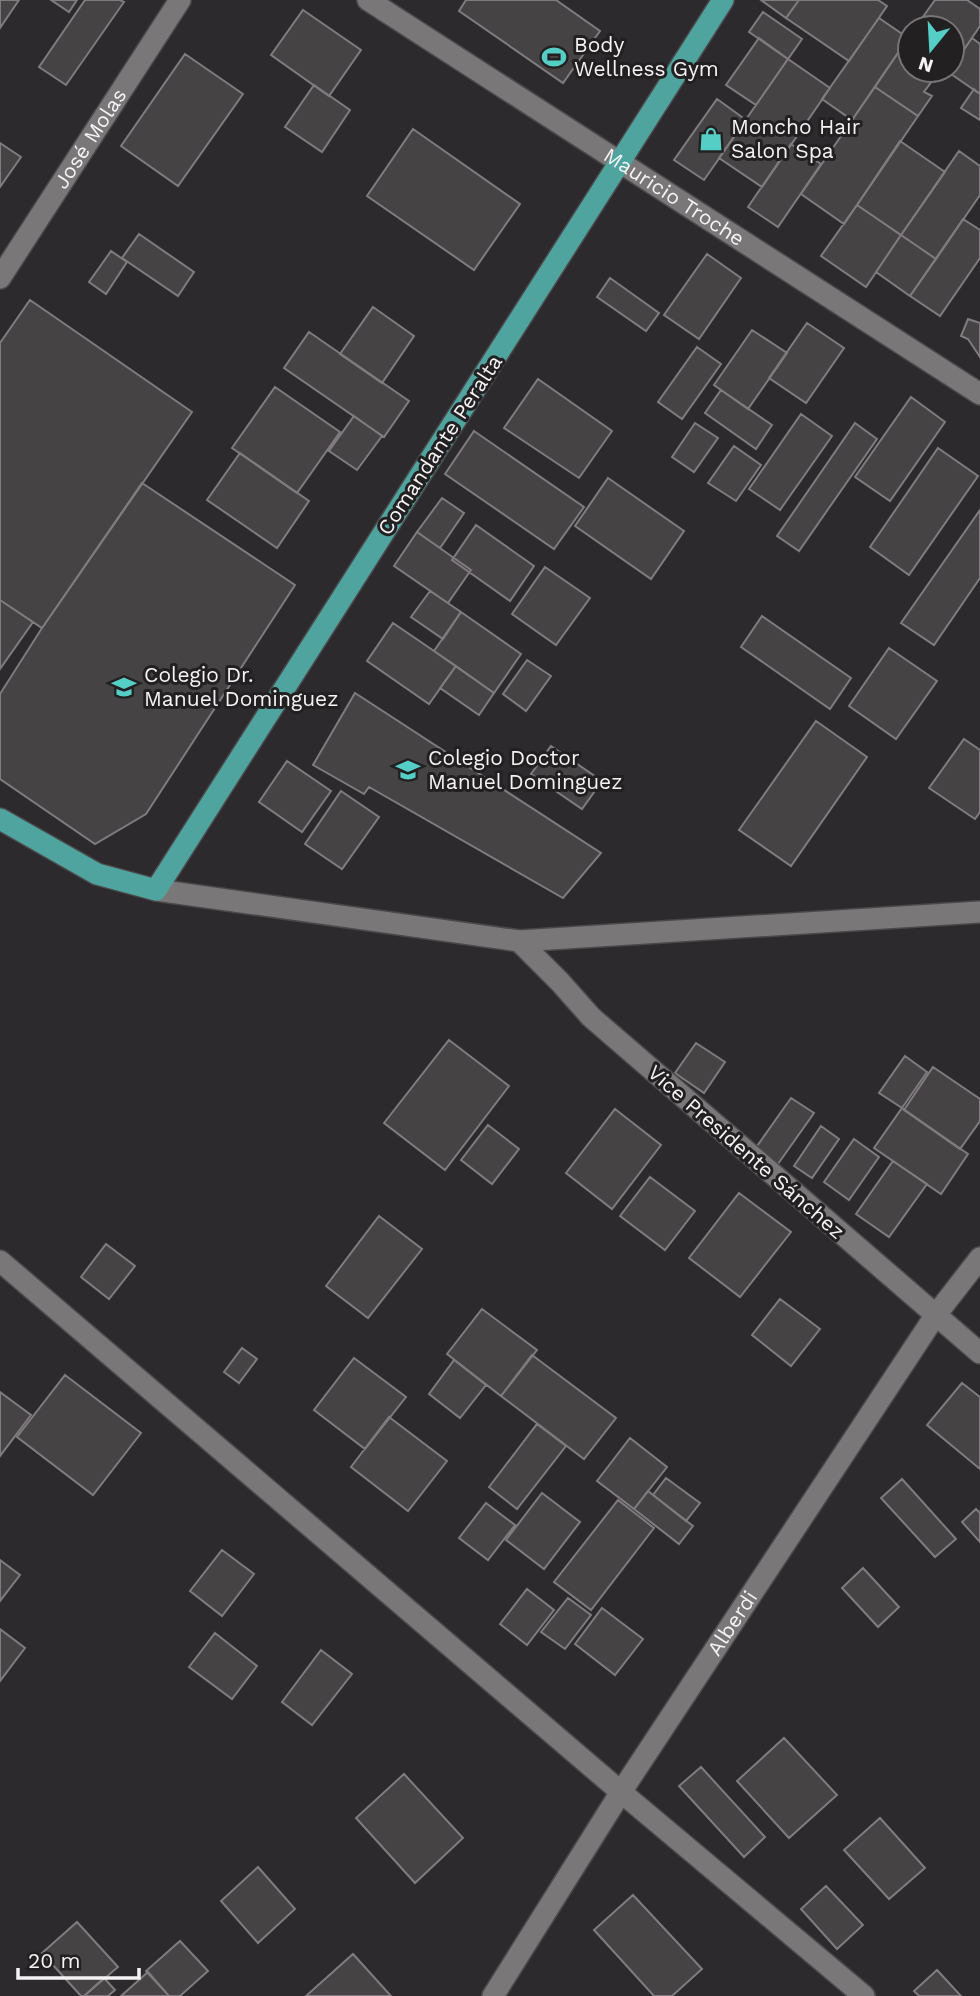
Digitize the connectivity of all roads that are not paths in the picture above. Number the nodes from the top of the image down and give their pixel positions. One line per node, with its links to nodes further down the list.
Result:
1 (180, 0): 5 (street, José Molas)
2 (368, 0): 4 (street, Mauricio Troche)
3 (723, 0): 4 (main road, Comandante Peralta)
4 (620, 162): 6 (street, Mauricio Troche); 8 (main road, Comandante Peralta)
5 (0, 278)
6 (980, 394)
7 (0, 819): 8 (main road)
8 (156, 890): 10 (street)
9 (980, 912): 10 (street)
10 (519, 941): 13 (street, Vice Presidente Sánchez)
11 (980, 1258): 13 (street, Alberdi)
12 (0, 1261): 15 (street)
13 (935, 1316): 14 (street, Vice Presidente Sánchez); 15 (street, Alberdi)
14 (980, 1353)
15 (621, 1792): 16 (street, Alberdi); 17 (street)
16 (493, 1996)
17 (864, 1996)

